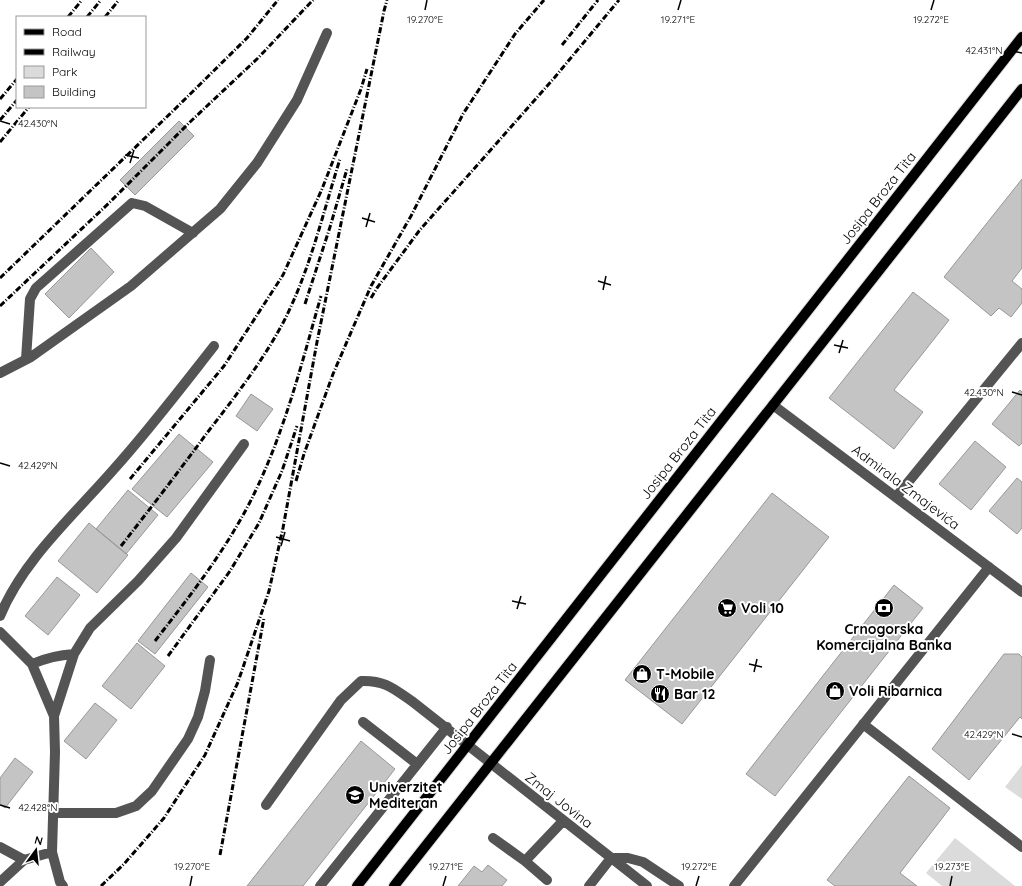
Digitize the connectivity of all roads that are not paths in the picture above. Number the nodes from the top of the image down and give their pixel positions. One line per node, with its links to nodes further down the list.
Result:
1 (327, 33): 4 (street)
2 (1022, 37): 23 (main road, Josipa Broza Tita)
3 (1022, 89): 9 (main road)
4 (193, 233): 7 (street); 7 (street)
5 (1022, 343): 11 (street)
6 (214, 346): 14 (street)
7 (26, 360): 8 (street)
8 (0, 373)
9 (773, 405): 11 (street, Admirala Zmajevića); 25 (main road)
10 (244, 444): 16 (street)
11 (896, 497): 12 (street, Admirala Zmajevića)
12 (989, 567): 13 (street, Admirala Zmajevića); 21 (street)
13 (1022, 592)
14 (0, 616)
15 (0, 632): 18 (street)
16 (74, 654): 18 (street); 19 (street)
17 (210, 660): 27 (street)
18 (32, 664): 19 (street)
19 (54, 716): 27 (street)
20 (363, 722): 24 (street)
21 (863, 724): 31 (street); 45 (street)
22 (447, 727): 23 (street, Zmaj Jovina); 24 (street); 26 (street, Zmaj Jovina)
23 (468, 745): 25 (street, Zmaj Jovina); 40 (main road, Josipa Broza Tita)
24 (417, 764): 39 (street)
25 (491, 764): 28 (street, Zmaj Jovina); 41 (main road)
26 (266, 805)
27 (54, 813): 32 (street)
28 (564, 821): 33 (street, Zmaj Jovina); 35 (street)
29 (493, 838): 35 (street)
30 (0, 847): 34 (street)
31 (1022, 847)
32 (52, 852): 34 (street); 38 (street)
33 (611, 858): 42 (street); 43 (street, Zmaj Jovina); 44 (street)
34 (24, 860): 37 (street)
35 (525, 861): 36 (street)
36 (547, 880)
37 (0, 882)
38 (63, 886)
39 (320, 886)
40 (357, 886)
41 (394, 886)
42 (589, 886)
43 (647, 886)
44 (679, 886)
45 (734, 886)

